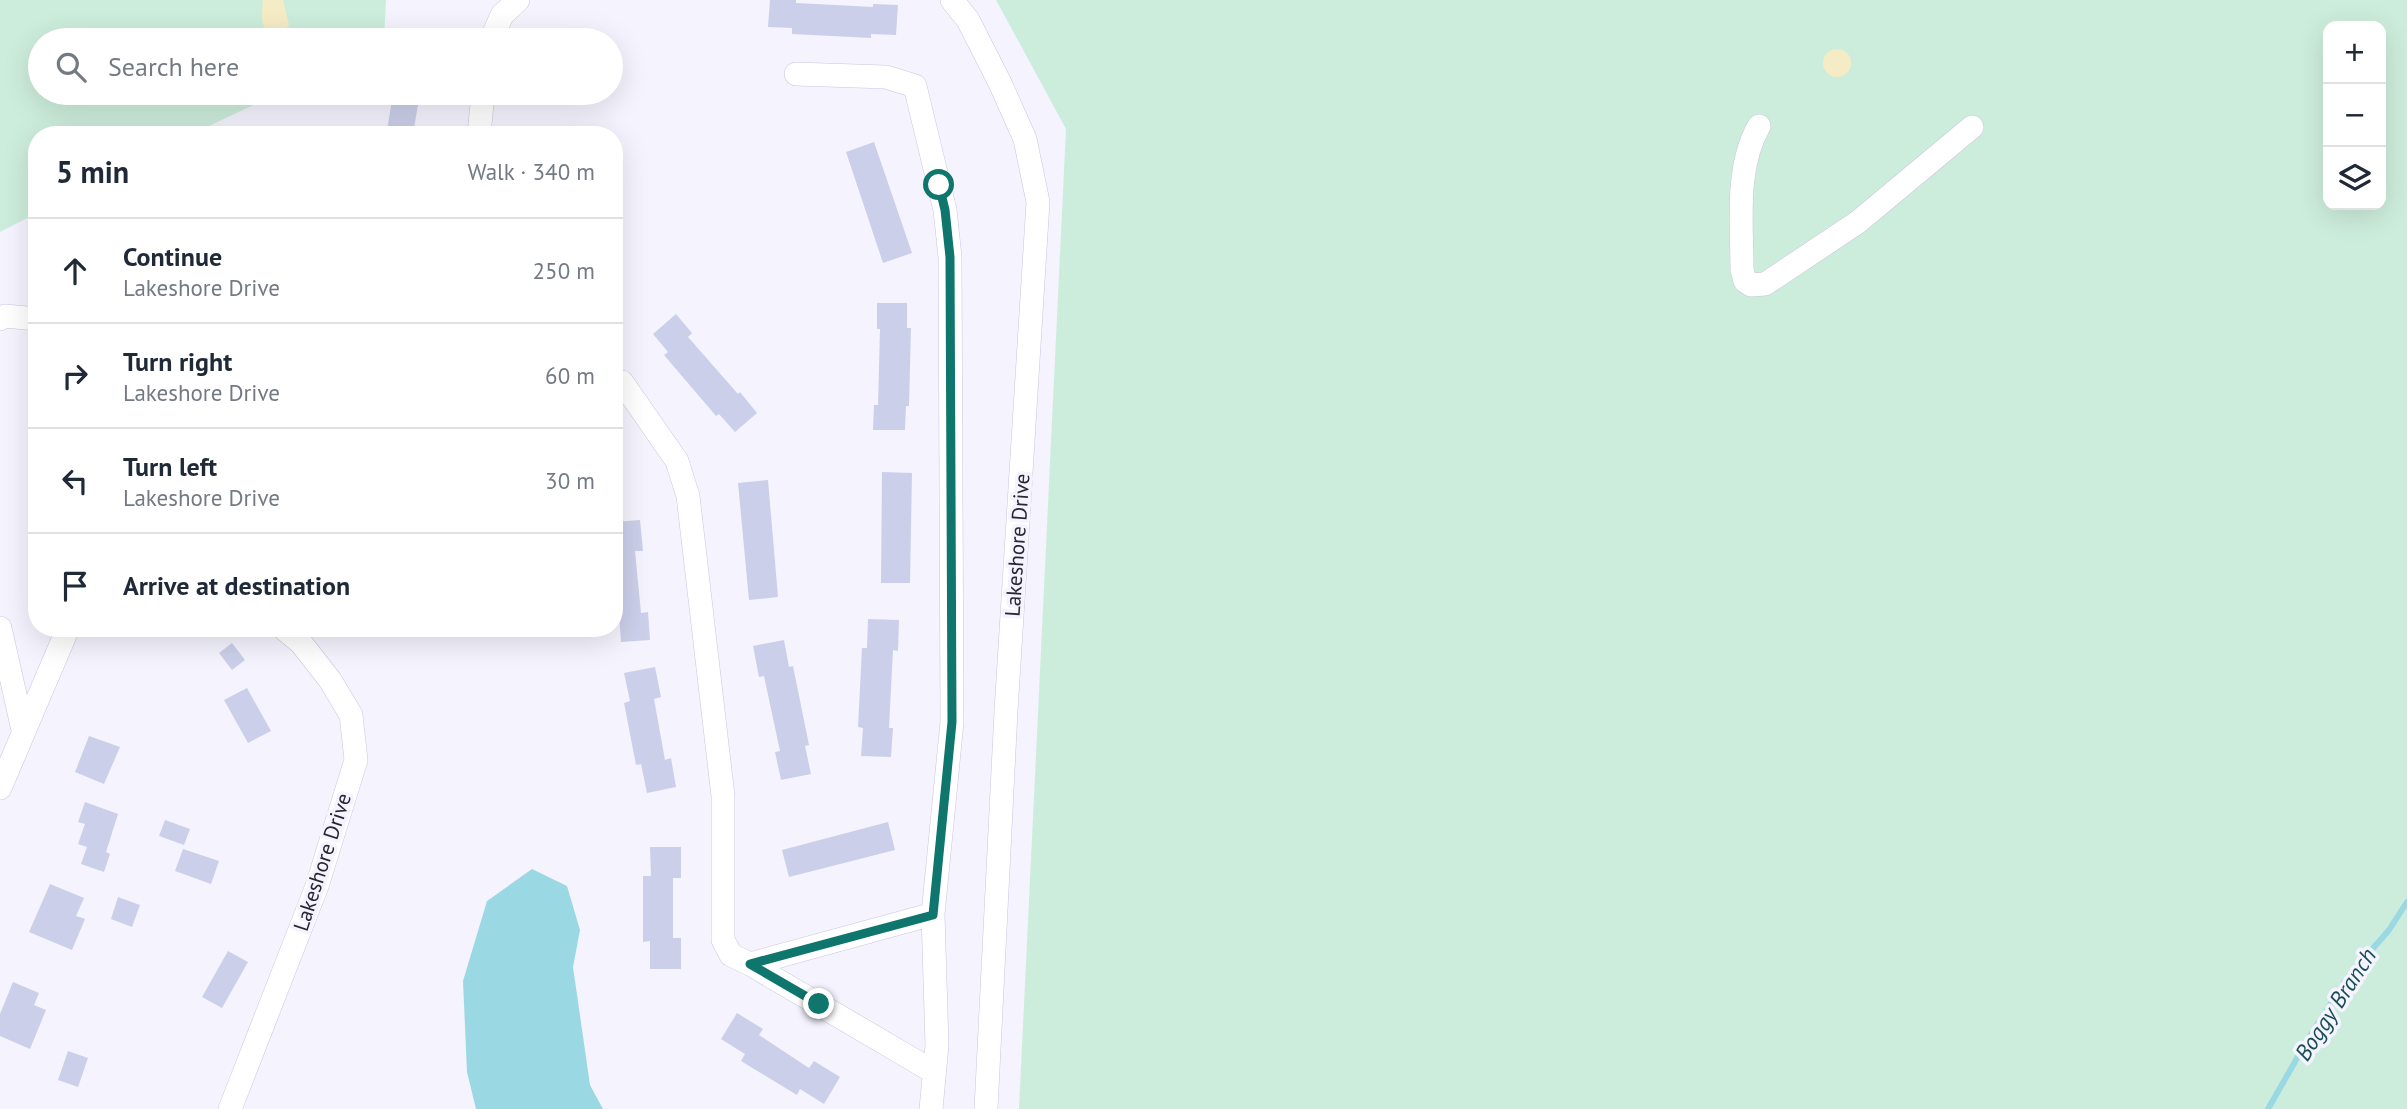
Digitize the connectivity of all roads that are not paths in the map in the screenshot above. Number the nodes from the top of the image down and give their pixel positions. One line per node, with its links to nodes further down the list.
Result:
1 (517, 0): 3 (street)
2 (952, 0): 22 (street, Lakeshore Drive)
3 (496, 28)
4 (796, 74): 17 (street)
5 (482, 105): 6 (street)
6 (480, 126)
7 (1759, 126): 8 (street)
8 (1972, 127)
9 (0, 318): 10 (street)
10 (28, 318)
11 (623, 383): 18 (street)
12 (0, 628): 15 (street)
13 (64, 637): 15 (street)
14 (294, 637): 20 (street, Lakeshore Drive)
15 (23, 730): 16 (street)
16 (0, 788)
17 (933, 915): 18 (street); 19 (street)
18 (750, 964): 19 (street)
19 (934, 1072): 21 (street)
20 (230, 1109)
21 (931, 1109)
22 (986, 1109)

